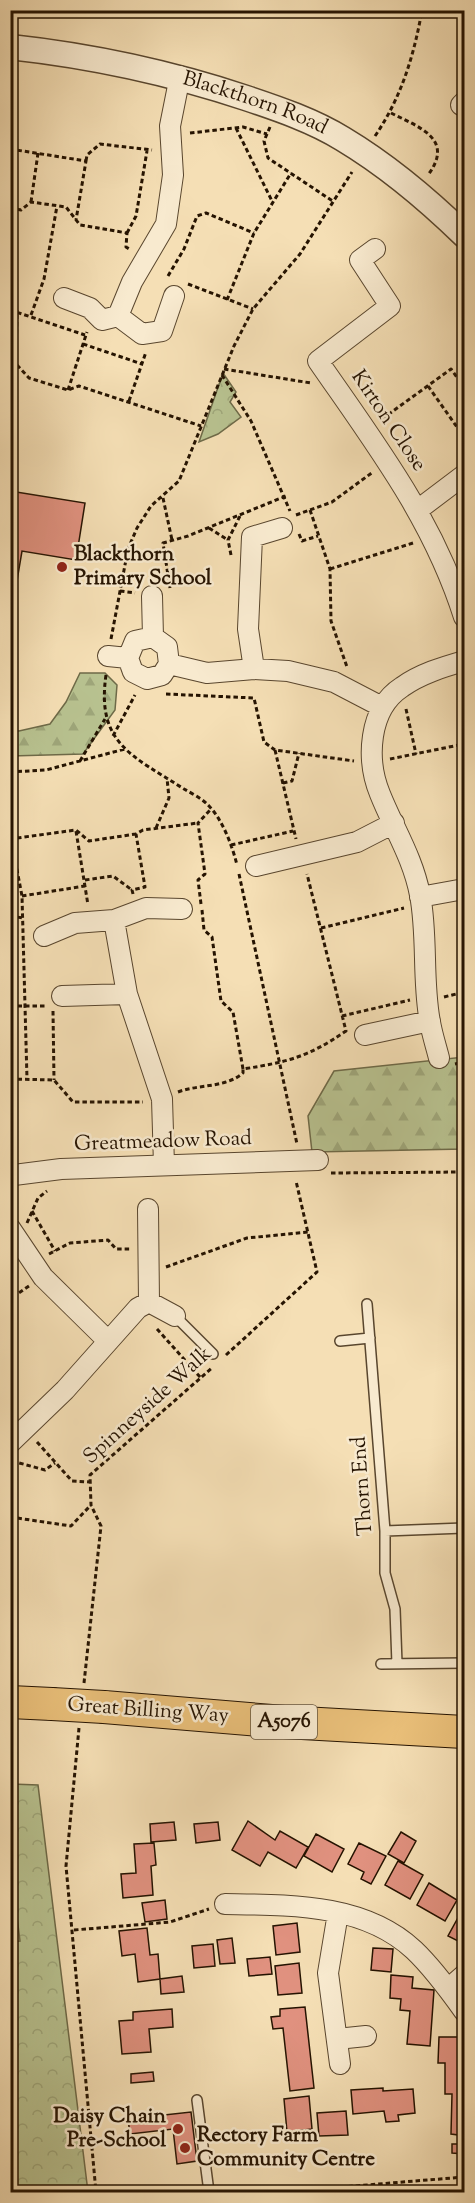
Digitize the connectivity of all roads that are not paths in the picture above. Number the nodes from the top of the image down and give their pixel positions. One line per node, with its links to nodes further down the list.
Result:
1 (10, 47): 2 (street, Blackthorn Road)
2 (180, 76): 3 (street, Blackthorn Road); 7 (street)
3 (465, 235)
4 (375, 249): 9 (street, Kirton Close)
5 (174, 296): 7 (street)
6 (64, 298): 7 (street)
7 (118, 316)
8 (465, 475): 9 (street, Kirton Close)
9 (418, 509): 12 (street, Kirton Close)
10 (287, 522): 18 (street)
11 (152, 596): 13 (street)
12 (465, 617)
13 (153, 637): 15 (street); 17 (street)
14 (108, 656): 15 (street)
15 (128, 658): 17 (street)
16 (465, 661): 19 (street)
17 (169, 663): 18 (street)
18 (254, 669): 19 (street)
19 (382, 708): 20 (street)
20 (394, 823): 21 (street); 23 (street)
21 (256, 866)
22 (465, 889): 23 (street)
23 (421, 901): 29 (street)
24 (182, 909): 25 (street)
25 (114, 920): 26 (street); 27 (street)
26 (44, 936)
27 (127, 994): 28 (street); 33 (street)
28 (62, 996)
29 (430, 1021): 30 (street); 31 (street)
30 (365, 1035)
31 (439, 1058)
32 (318, 1160): 33 (street, Greatmeadow Road)
33 (164, 1165): 34 (street, Greatmeadow Road)
34 (10, 1178)
35 (148, 1209): 38 (street)
36 (10, 1228): 41 (street)
37 (367, 1304): 40 (lane, Thorn End)
38 (143, 1305): 39 (street); 41 (street)
39 (175, 1316): 43 (lane)
40 (370, 1338): 42 (lane); 46 (lane, Thorn End)
41 (107, 1340): 44 (street)
42 (340, 1341)
43 (213, 1354)
44 (10, 1443)
45 (465, 1528): 46 (lane)
46 (385, 1531): 49 (lane, Thorn End)
47 (465, 1663): 49 (lane)
48 (381, 1664): 49 (lane)
49 (397, 1664)
50 (10, 1702): 51 (main road, Great Billing Way / A5076, bridge)
51 (465, 1732)
52 (225, 1904): 53 (street)
53 (338, 1913): 55 (street); 58 (street)
54 (465, 1975): 55 (street)
55 (448, 1989): 56 (street)
56 (465, 2011)
57 (366, 2036): 58 (street)
58 (337, 2039): 59 (street)
59 (340, 2064)
60 (197, 2100): 61 (lane)
61 (209, 2193)

